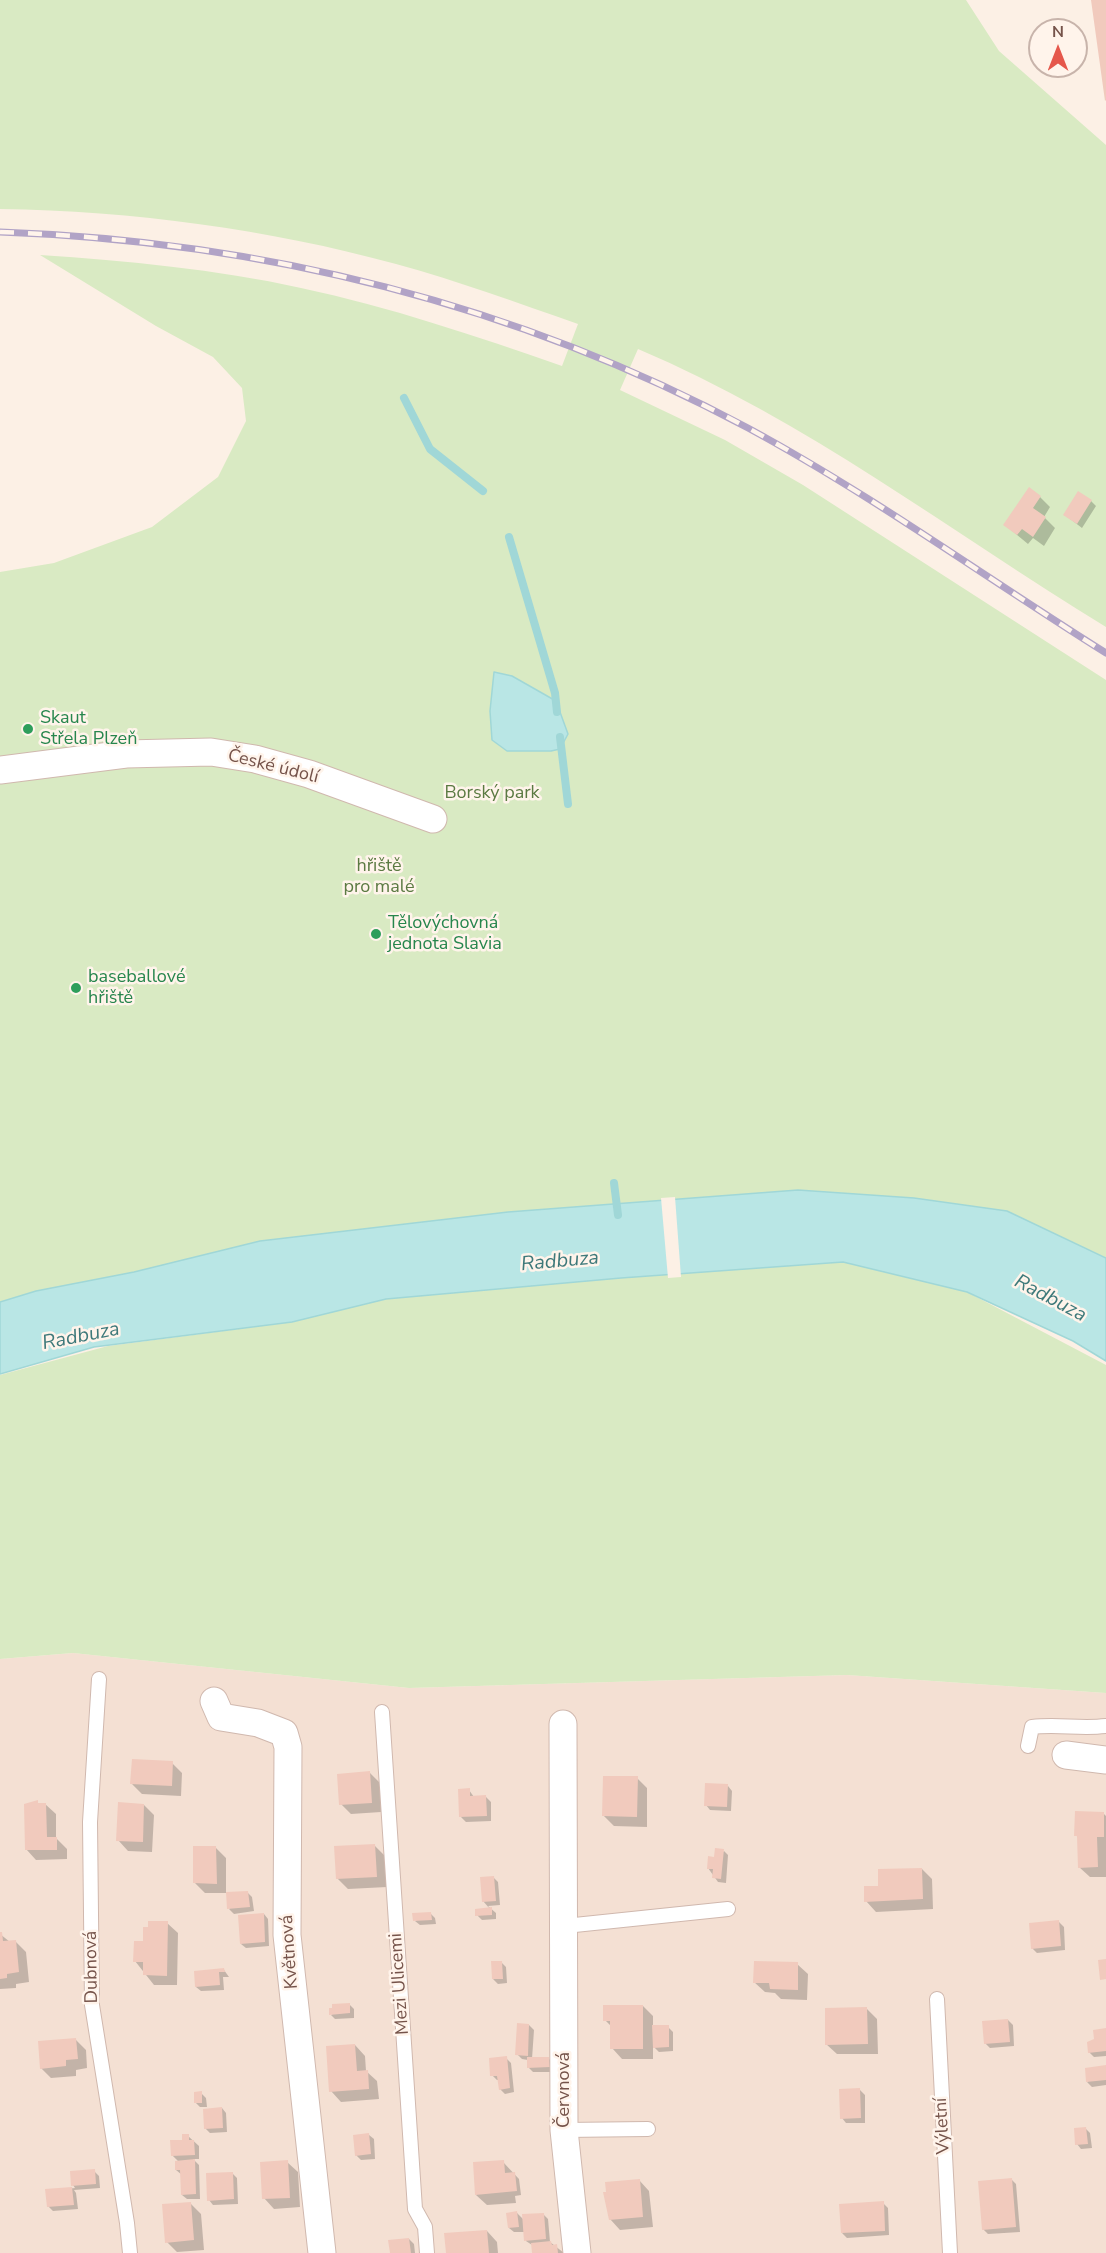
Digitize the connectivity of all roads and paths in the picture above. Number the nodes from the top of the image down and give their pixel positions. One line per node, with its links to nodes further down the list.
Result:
1 (0, 770): 2 (street, České údolí)
2 (433, 819)
3 (99, 1679): 16 (lane, Dubnová)
4 (214, 1701): 17 (street, Květnová)
5 (382, 1712): 18 (lane, Mezi Ulicemi)
6 (563, 1724): 12 (street, Červnová)
7 (1106, 1726): 8 (lane)
8 (1028, 1746)
9 (1066, 1755): 10 (street)
10 (1106, 1760)
11 (728, 1910): 12 (lane)
12 (565, 1926): 15 (street, Červnová)
13 (937, 1999): 20 (lane, Výletní)
14 (648, 2128): 15 (lane)
15 (564, 2130): 19 (street, Červnová)
16 (130, 2253)
17 (322, 2253)
18 (427, 2253)
19 (577, 2253)
20 (950, 2253)

